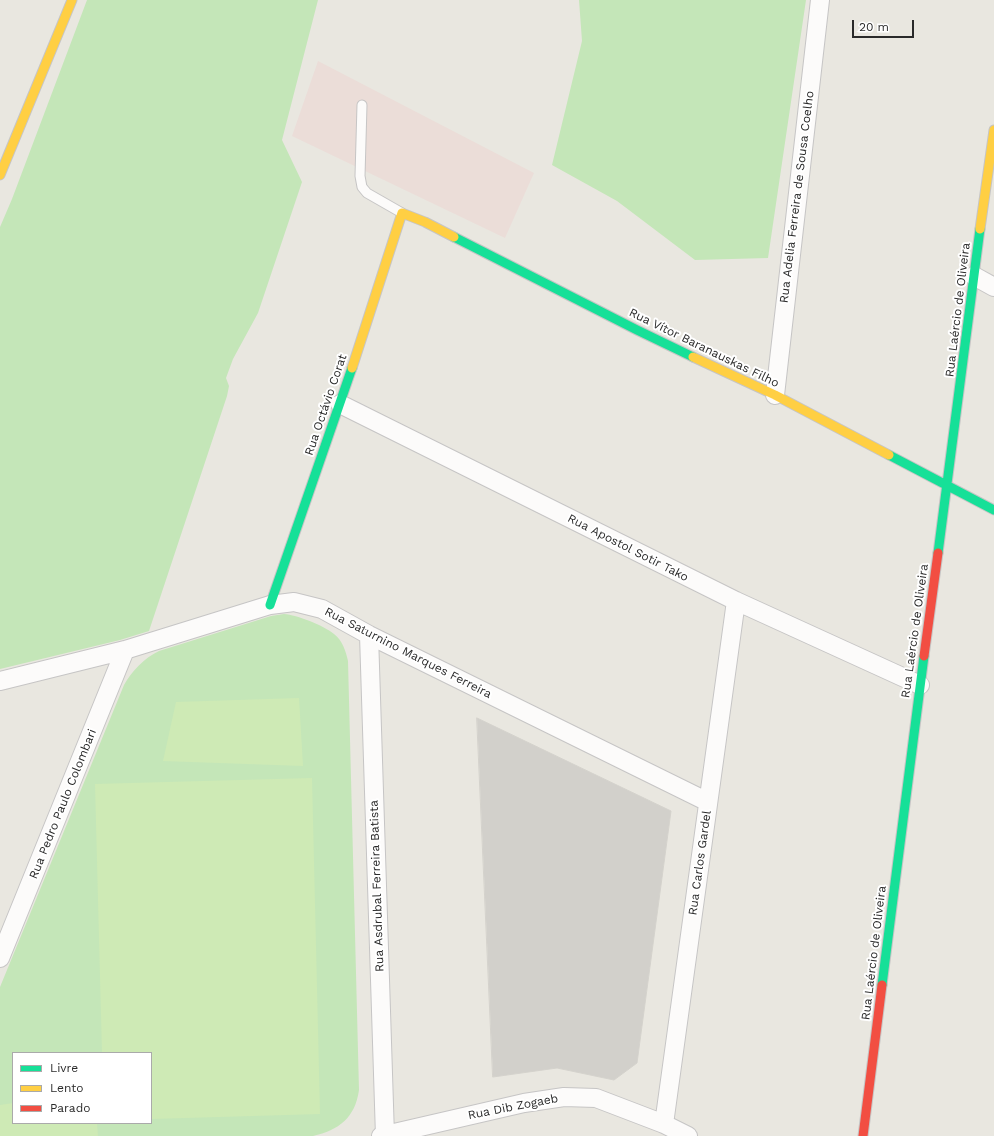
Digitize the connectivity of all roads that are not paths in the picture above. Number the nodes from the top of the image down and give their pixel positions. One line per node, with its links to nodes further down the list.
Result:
1 (72, 0): 5 (street)
2 (820, 0): 9 (street, Rua Adelia Ferreira de Sousa Coelho)
3 (362, 105): 6 (lane)
4 (994, 130): 7 (street, Rua Laércio de Oliveira)
5 (0, 175)
6 (402, 212): 9 (street, Rua Vítor Baranauskas Filho); 10 (street, Rua Octávio Corat)
7 (974, 276): 8 (street); 11 (street, Rua Laércio de Oliveira)
8 (994, 287)
9 (775, 395): 11 (street, Rua Vítor Baranauskas Filho)
10 (340, 404): 13 (street, Rua Apostol Sotir Tako); 14 (street, Rua Octávio Corat)
11 (948, 485): 12 (street, Rua Vítor Baranauskas Filho); 18 (street, Rua Laércio de Oliveira)
12 (994, 510)
13 (736, 601): 18 (street, Rua Apostol Sotir Tako); 19 (street, Rua Carlos Gardel)
14 (270, 605): 15 (street, Rua Saturnino Marques Ferreira); 16 (street, Rua Saturnino Marques Ferreira)
15 (369, 635): 19 (street, Rua Saturnino Marques Ferreira); 22 (street, Rua Asdrubal Ferreira Batista)
16 (125, 650): 17 (street, Rua Saturnino Marques Ferreira); 20 (street, Rua Pedro Paulo Colombari)
17 (0, 681)
18 (920, 685): 24 (street, Rua Laércio de Oliveira)
19 (708, 802): 21 (street, Rua Carlos Gardel)
20 (0, 958)
21 (664, 1124): 22 (street, Rua Dib Zogaeb); 23 (street, Rua Dib Zogaeb)
22 (384, 1136)
23 (688, 1136)
24 (863, 1136)

